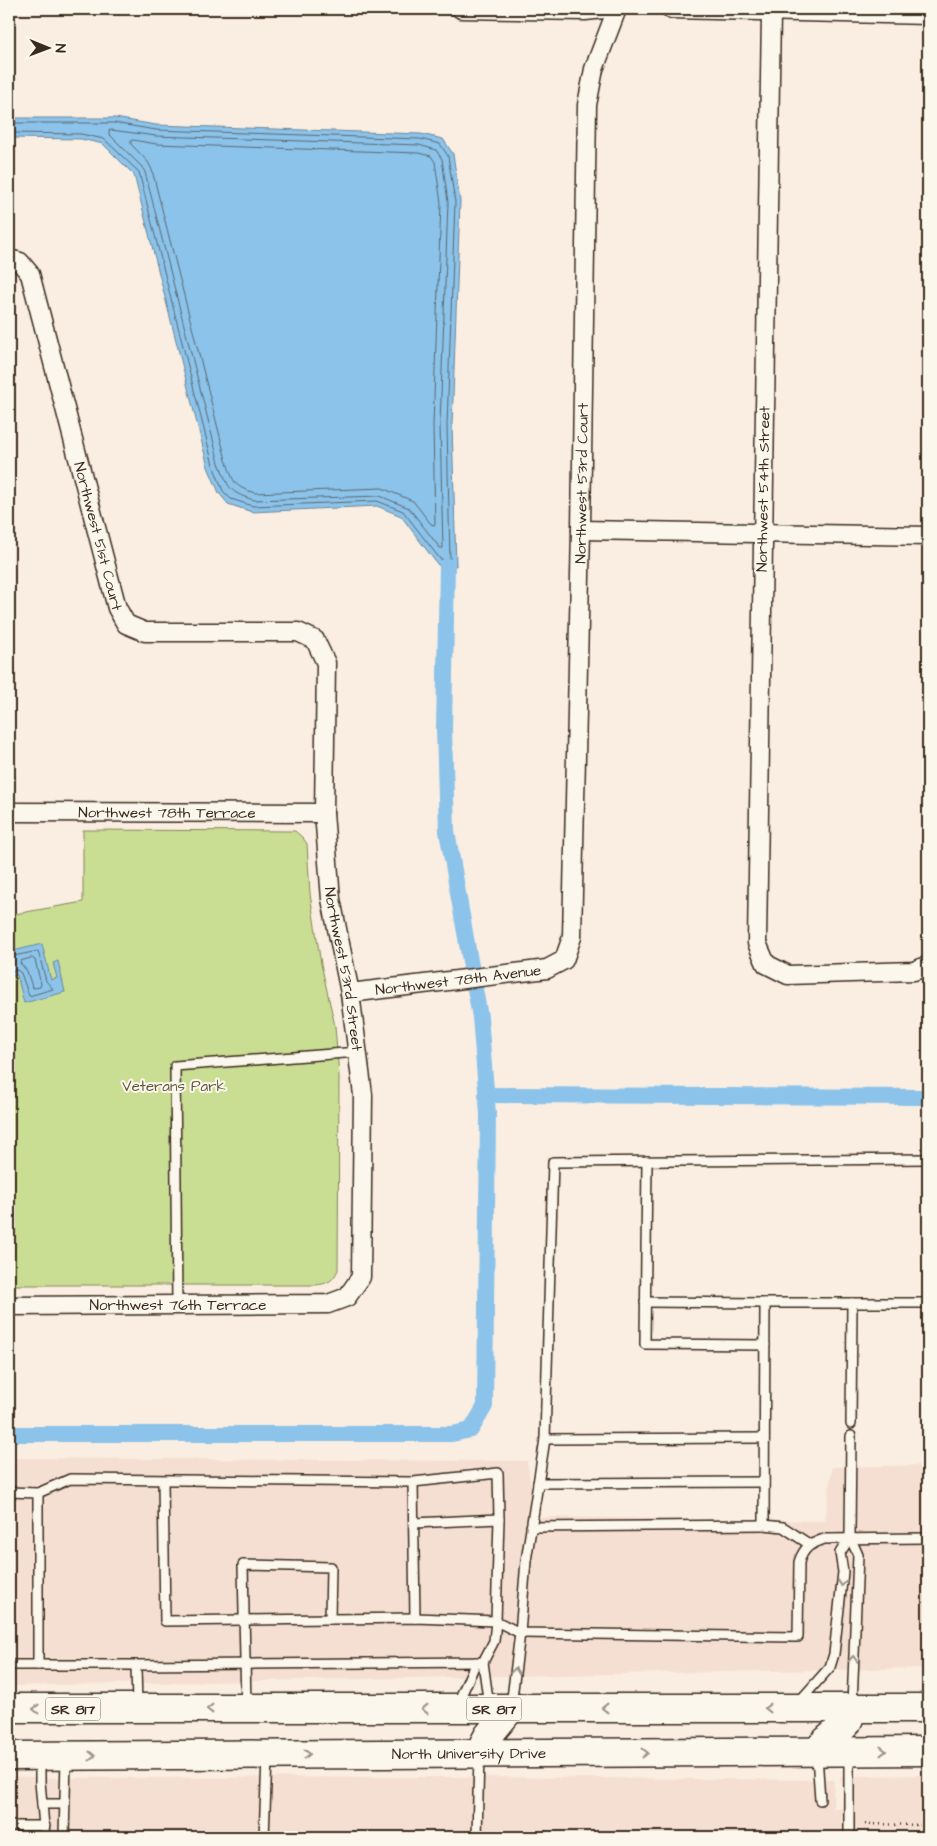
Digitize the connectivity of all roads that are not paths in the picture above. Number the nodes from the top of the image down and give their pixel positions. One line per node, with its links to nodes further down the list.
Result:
1 (462, 9): 2 (street)
2 (604, 9)
3 (617, 9): 8 (street, Northwest 53rd Court)
4 (671, 9): 5 (street)
5 (771, 12): 6 (street); 9 (street, Northwest 54th Street)
6 (928, 15)
7 (15, 260): 11 (street, Northwest 51st Court)
8 (581, 530): 9 (street); 14 (street, Northwest 53rd Court)
9 (762, 534): 10 (street); 15 (street, Northwest 54th Street)
10 (928, 536)
11 (315, 640): 13 (street, Northwest 53rd Street)
12 (9, 812): 13 (street, Northwest 78th Terrace)
13 (324, 813): 16 (street, Northwest 53rd Street)
14 (564, 960): 16 (street, Northwest 78th Avenue)
15 (928, 965)
16 (350, 993): 17 (street, Northwest 53rd Street)
17 (358, 1052): 20 (street, Northwest 53rd Street); 25 (lane)
18 (928, 1159): 19 (lane)
19 (647, 1161): 21 (lane); 31 (lane)
20 (347, 1297): 25 (street, Northwest 76th Terrace)
21 (645, 1302): 23 (lane); 27 (lane)
22 (928, 1302): 24 (lane)
23 (765, 1303): 24 (lane); 27 (lane)
24 (852, 1303): 28 (lane)
25 (177, 1305): 26 (street, Northwest 76th Terrace)
26 (9, 1306)
27 (764, 1345): 30 (lane)
28 (851, 1424)
29 (850, 1436): 42 (lane)
30 (764, 1438): 31 (lane); 34 (lane)
31 (545, 1439): 35 (lane)
32 (163, 1481): 33 (lane); 37 (lane); 47 (lane)
33 (413, 1482): 38 (lane); 39 (lane)
34 (764, 1482): 35 (lane); 40 (lane)
35 (538, 1483): 41 (lane)
36 (9, 1492): 37 (lane)
37 (38, 1493): 53 (lane)
38 (499, 1519): 39 (lane); 48 (lane)
39 (414, 1524): 45 (lane)
40 (764, 1524): 41 (lane); 44 (lane)
41 (531, 1527): 49 (lane)
42 (850, 1537): 43 (lane); 44 (lane); 57 (lane, one-way to 57); 58 (lane, one-way to 42)
43 (928, 1538)
44 (809, 1544): 49 (lane)
45 (415, 1618): 46 (lane); 48 (lane)
46 (330, 1620): 47 (lane); 47 (lane)
47 (243, 1621): 51 (lane)
48 (496, 1621): 49 (lane); 50 (lane)
49 (520, 1634): 56 (lane, one-way to 49)
50 (479, 1662): 51 (lane); 56 (lane); 61 (lane)
51 (246, 1664): 54 (lane); 60 (lane)
52 (9, 1665): 53 (lane)
53 (38, 1665): 54 (lane)
54 (136, 1665): 62 (lane)
55 (9, 1708): 62 (main road, SR 817, one-way to 55)
56 (500, 1708): 57 (main road, SR 817, one-way to 56); 61 (main road, SR 817); 67 (main road)
57 (794, 1708): 58 (main road, SR 817)
58 (852, 1708): 59 (main road, SR 817); 64 (main road)
59 (928, 1708)
60 (246, 1709): 61 (main road, SR 817, one-way to 60); 62 (main road, SR 817, one-way to 62)
61 (455, 1709)
62 (137, 1710)
63 (928, 1751): 65 (main road, North University Drive, one-way to 63)
64 (817, 1752): 65 (main road, North University Drive); 67 (main road, North University Drive, one-way to 64); 70 (lane)
65 (849, 1752): 79 (lane)
66 (267, 1754): 67 (main road, North University Drive, one-way to 67); 69 (main road, North University Drive, one-way to 66); 77 (lane)
67 (479, 1754): 78 (lane)
68 (9, 1756): 69 (main road, North University Drive)
69 (53, 1757): 71 (lane); 72 (lane)
70 (820, 1800)
71 (42, 1804): 72 (lane); 74 (lane)
72 (64, 1804): 76 (lane)
73 (9, 1826): 74 (lane)
74 (45, 1826): 75 (lane)
75 (45, 1837)
76 (64, 1837)
77 (264, 1837)
78 (477, 1837)
79 (849, 1837)

